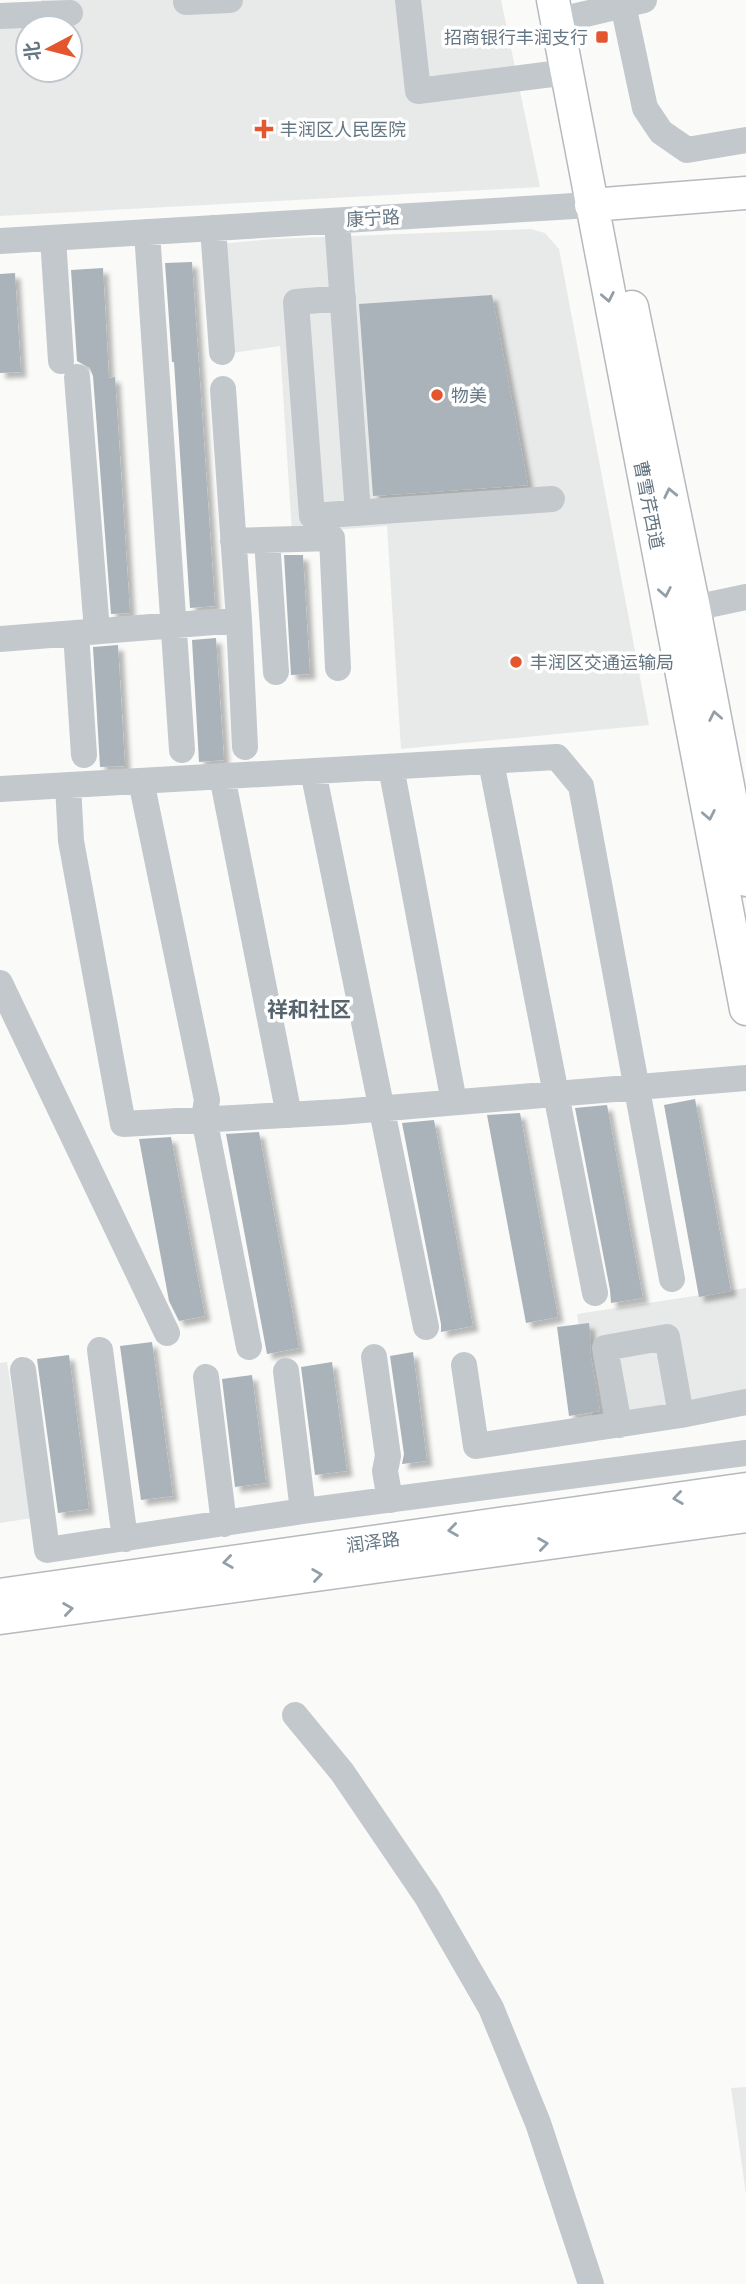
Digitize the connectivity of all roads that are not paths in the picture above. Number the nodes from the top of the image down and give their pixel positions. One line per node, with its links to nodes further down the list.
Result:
1 (230, 0): 3 (street)
2 (408, 0): 8 (street)
3 (186, 2)
4 (630, 2): 5 (street); 9 (street)
5 (568, 5): 8 (main road, 曹雪芹西道); 11 (main road, 曹雪芹西道)
6 (70, 13): 7 (street)
7 (0, 16)
8 (568, 72): 11 (main road, 曹雪芹西道)
9 (746, 140)
10 (746, 193): 11 (main road, 康宁路)
11 (601, 204): 12 (street, 康宁路); 25 (main road, 曹雪芹西道, one-way to 11); 44 (main road, 曹雪芹西道, one-way to 44)
12 (337, 220): 13 (street, 康宁路); 17 (street)
13 (213, 228): 14 (street, 康宁路); 18 (street)
14 (147, 232): 15 (street, 康宁路); 27 (street)
15 (53, 238): 16 (street, 康宁路); 28 (street)
16 (0, 241)
17 (343, 299): 21 (street); 21 (street)
18 (222, 352)
19 (223, 389): 23 (street)
20 (552, 499): 21 (street)
21 (358, 513)
22 (267, 540): 23 (street); 30 (street); 31 (street)
23 (233, 541): 26 (street)
24 (746, 597): 25 (street)
25 (694, 608): 42 (main road, 曹雪芹西道, one-way to 25)
26 (239, 621): 27 (street); 32 (street)
27 (174, 625): 28 (street); 33 (street)
28 (87, 632): 29 (street); 34 (street)
29 (0, 639)
30 (338, 668)
31 (276, 671)
32 (245, 747)
33 (182, 750)
34 (84, 755)
35 (491, 762): 36 (street); 46 (street); 47 (street)
36 (391, 767): 37 (street); 48 (street)
37 (313, 771): 38 (street); 49 (street)
38 (222, 776): 39 (street); 50 (street)
39 (141, 781): 40 (street); 51 (street)
40 (68, 785): 41 (street); 51 (street)
41 (0, 789)
42 (744, 862)
43 (0, 983): 55 (street)
44 (746, 1009)
45 (746, 1078): 46 (street)
46 (637, 1087): 47 (street); 52 (street)
47 (558, 1094): 48 (street); 53 (street)
48 (454, 1102): 49 (street)
49 (382, 1109): 50 (street); 54 (street)
50 (289, 1115): 51 (street)
51 (204, 1118): 56 (street)
52 (672, 1279)
53 (595, 1293)
54 (426, 1327)
55 (167, 1333)
56 (249, 1347)
57 (100, 1350): 72 (street)
58 (374, 1357): 68 (street)
59 (464, 1365): 65 (street)
60 (23, 1370): 72 (street)
61 (286, 1371): 69 (street)
62 (206, 1377): 71 (street)
63 (746, 1402): 64 (street)
64 (681, 1415): 65 (street); 65 (street)
65 (619, 1425)
66 (746, 1453): 68 (street)
67 (746, 1489): 73 (main road, 润泽路, one-way to 73)
68 (390, 1500): 69 (street)
69 (303, 1511): 71 (street)
70 (746, 1516): 74 (main road, 润泽路, one-way to 70)
71 (224, 1524): 72 (street)
72 (125, 1539)
73 (0, 1595)
74 (0, 1618)
75 (295, 1714): 76 (street)
76 (591, 2284)

